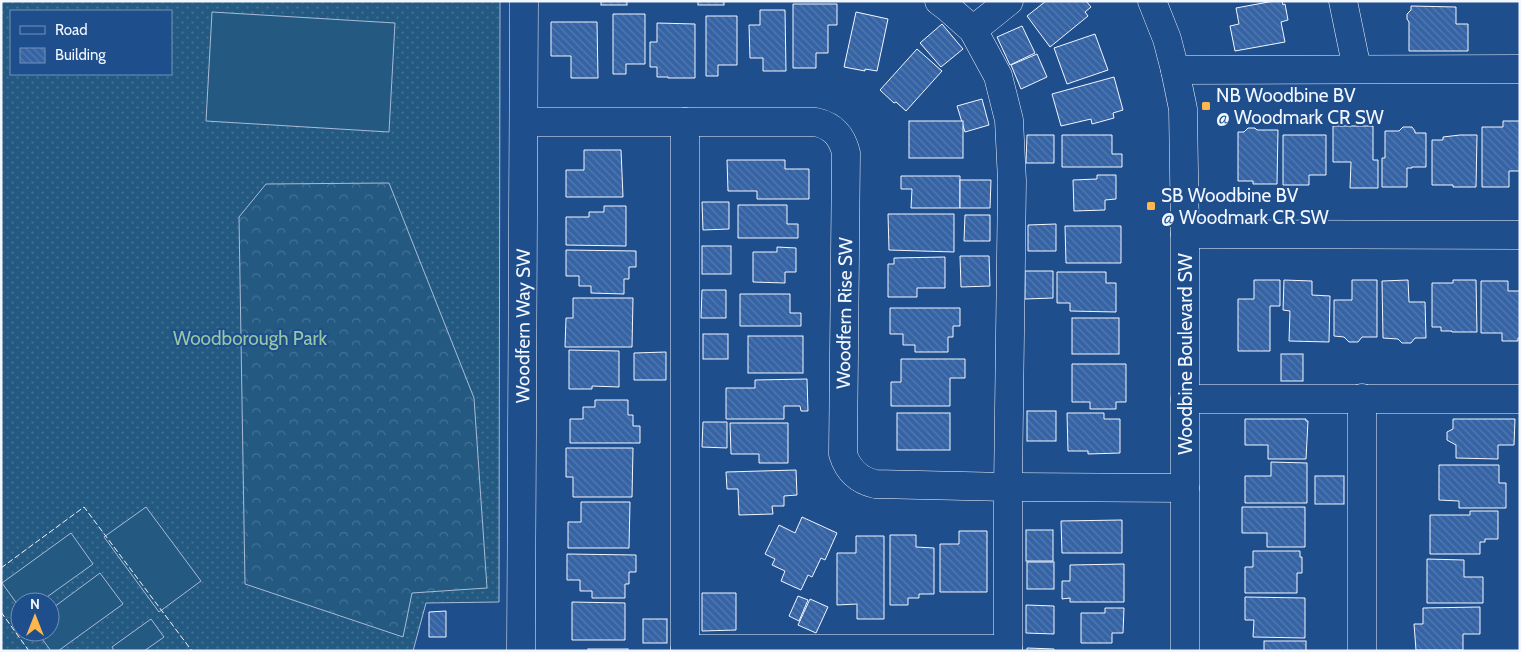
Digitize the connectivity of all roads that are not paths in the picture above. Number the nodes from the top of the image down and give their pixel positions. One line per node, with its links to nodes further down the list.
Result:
1 (524, 1): 10 (street, Woodfern Way SW)
2 (939, 1): 6 (street)
3 (1009, 1): 6 (street)
4 (1152, 1): 9 (street, Woodbine Boulevard SW)
5 (1343, 1): 7 (street)
6 (973, 30): 17 (street)
7 (1357, 69): 8 (street); 9 (street)
8 (1520, 69)
9 (1175, 70): 12 (street, Woodbine Boulevard SW)
10 (524, 122): 11 (street, Woodfern Rise SW); 21 (street, Woodfern Way SW)
11 (685, 122): 17 (street, Woodfern Rise SW); 19 (street)
12 (1185, 234): 13 (street); 15 (street, Woodbine Boulevard SW)
13 (1520, 235)
14 (1362, 398): 15 (street); 16 (street); 23 (street)
15 (1185, 399): 18 (street, Woodbine Boulevard SW)
16 (1520, 399)
17 (1008, 487): 18 (street, Woodfern Rise SW); 20 (street)
18 (1185, 488): 22 (street, Woodbine Boulevard SW)
19 (685, 650): 20 (street)
20 (1008, 650)
21 (521, 651)
22 (1185, 651)
23 (1362, 651)

